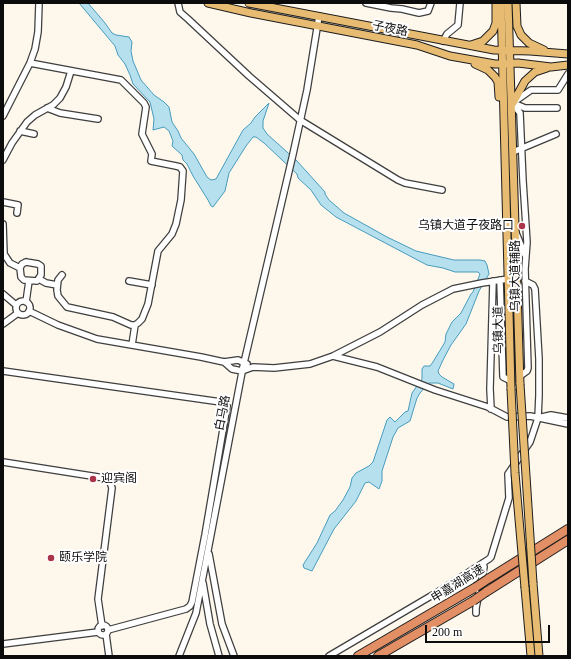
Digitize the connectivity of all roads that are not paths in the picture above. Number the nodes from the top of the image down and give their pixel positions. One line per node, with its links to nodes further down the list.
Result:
1 (39, 3): 22 (street)
2 (178, 3): 34 (street)
3 (208, 3): 14 (main road, 子夜路)
4 (249, 3): 12 (main road, 子夜路)
5 (366, 3): 6 (street)
6 (431, 3)
7 (460, 3): 15 (street)
8 (496, 3): 16 (main road)
9 (501, 3): 17 (main road, 乌镇大道)
10 (508, 3): 18 (main road, 乌镇大道)
11 (516, 3): 19 (main road)
12 (262, 4): 13 (main road, 子夜路)
13 (319, 16): 14 (street, 白马路); 15 (main road, 子夜路)
14 (318, 26): 21 (main road, 子夜路); 34 (street, 白马路)
15 (443, 41): 16 (main road, 子夜路)
16 (468, 45): 17 (main road, 子夜路)
17 (502, 51): 18 (main road, 子夜路); 24 (main road, 乌镇大道)
18 (510, 51): 19 (main road, 子夜路); 23 (main road, 乌镇大道)
19 (550, 52): 20 (main road, 子夜路)
20 (568, 54)
21 (462, 58): 24 (main road, 子夜路); 40 (main road)
22 (30, 63): 27 (street); 32 (street)
23 (511, 63): 24 (main road, 子夜路); 26 (main road, 子夜路); 29 (main road, 乌镇大道)
24 (503, 64): 40 (main road, 乌镇大道)
25 (568, 65): 26 (main road, 子夜路)
26 (551, 67): 29 (main road)
27 (71, 71): 30 (street); 60 (street)
28 (568, 74): 29 (street)
29 (512, 103): 31 (street); 38 (street, 乌镇大道辅路); 39 (main road, 乌镇大道)
30 (47, 108): 33 (street); 35 (street)
31 (557, 108)
32 (3, 116)
33 (98, 119)
34 (300, 120): 44 (street); 71 (street, 白马路)
35 (20, 131): 36 (street); 41 (street)
36 (34, 134)
37 (556, 134): 38 (street)
38 (522, 148): 39 (street); 49 (street, 乌镇大道辅路)
39 (513, 152): 43 (main road, 乌镇大道)
40 (504, 155): 42 (main road, 乌镇大道)
41 (3, 160)
42 (505, 174): 43 (main road); 53 (main road, 乌镇大道)
43 (514, 174): 48 (main road, 乌镇大道)
44 (442, 190)
45 (3, 202): 46 (street)
46 (17, 213)
47 (3, 224): 50 (street)
48 (516, 232): 49 (street); 75 (main road, 乌镇大道)
49 (526, 255): 58 (street, 乌镇大道辅路)
50 (20, 268): 52 (street); 55 (street)
51 (62, 275): 59 (street)
52 (39, 279): 55 (street); 59 (street)
53 (508, 279): 54 (street); 76 (main road, 乌镇大道)
54 (500, 280): 57 (street); 76 (street)
55 (29, 281): 62 (street)
56 (129, 281): 60 (street)
57 (492, 281): 69 (street); 77 (street)
58 (526, 281): 75 (street, 乌镇大道辅路); 78 (street)
59 (57, 285): 67 (street)
60 (152, 285): 67 (street)
61 (3, 294): 63 (street)
62 (26, 302): 63 (street); 64 (street)
63 (16, 305): 65 (street)
64 (29, 312): 65 (street); 68 (street)
65 (18, 313): 66 (street)
66 (3, 324)
67 (135, 325): 68 (street)
68 (132, 345): 70 (street)
69 (333, 356): 72 (street); 77 (street)
70 (224, 362): 71 (street); 74 (street)
71 (244, 362): 72 (street); 74 (street, 白马路)
72 (253, 367): 74 (street)
73 (3, 371): 88 (street)
74 (242, 372): 84 (street, 白马路)
75 (520, 376): 98 (main road, 乌镇大道, bridge)
76 (511, 381): 97 (main road, 乌镇大道, bridge)
77 (491, 409): 78 (street)
78 (538, 418): 79 (street); 80 (street); 85 (street)
79 (568, 418)
80 (568, 424)
81 (3, 462): 88 (street)
82 (568, 529): 95 (highway, 申嘉湖高速, bridge)
83 (568, 540): 96 (highway, 申嘉湖高速, bridge)
84 (208, 551): 86 (street, 白马路); 93 (street)
85 (483, 563): 87 (street); 94 (street)
86 (203, 579): 91 (street, 白马路); 92 (street)
87 (476, 612)
88 (104, 633): 89 (street); 90 (street)
89 (3, 644)
90 (109, 656)
91 (179, 656)
92 (219, 656)
93 (234, 656)
94 (329, 656)
95 (358, 656)
96 (378, 656)
97 (531, 656)
98 (539, 656)

